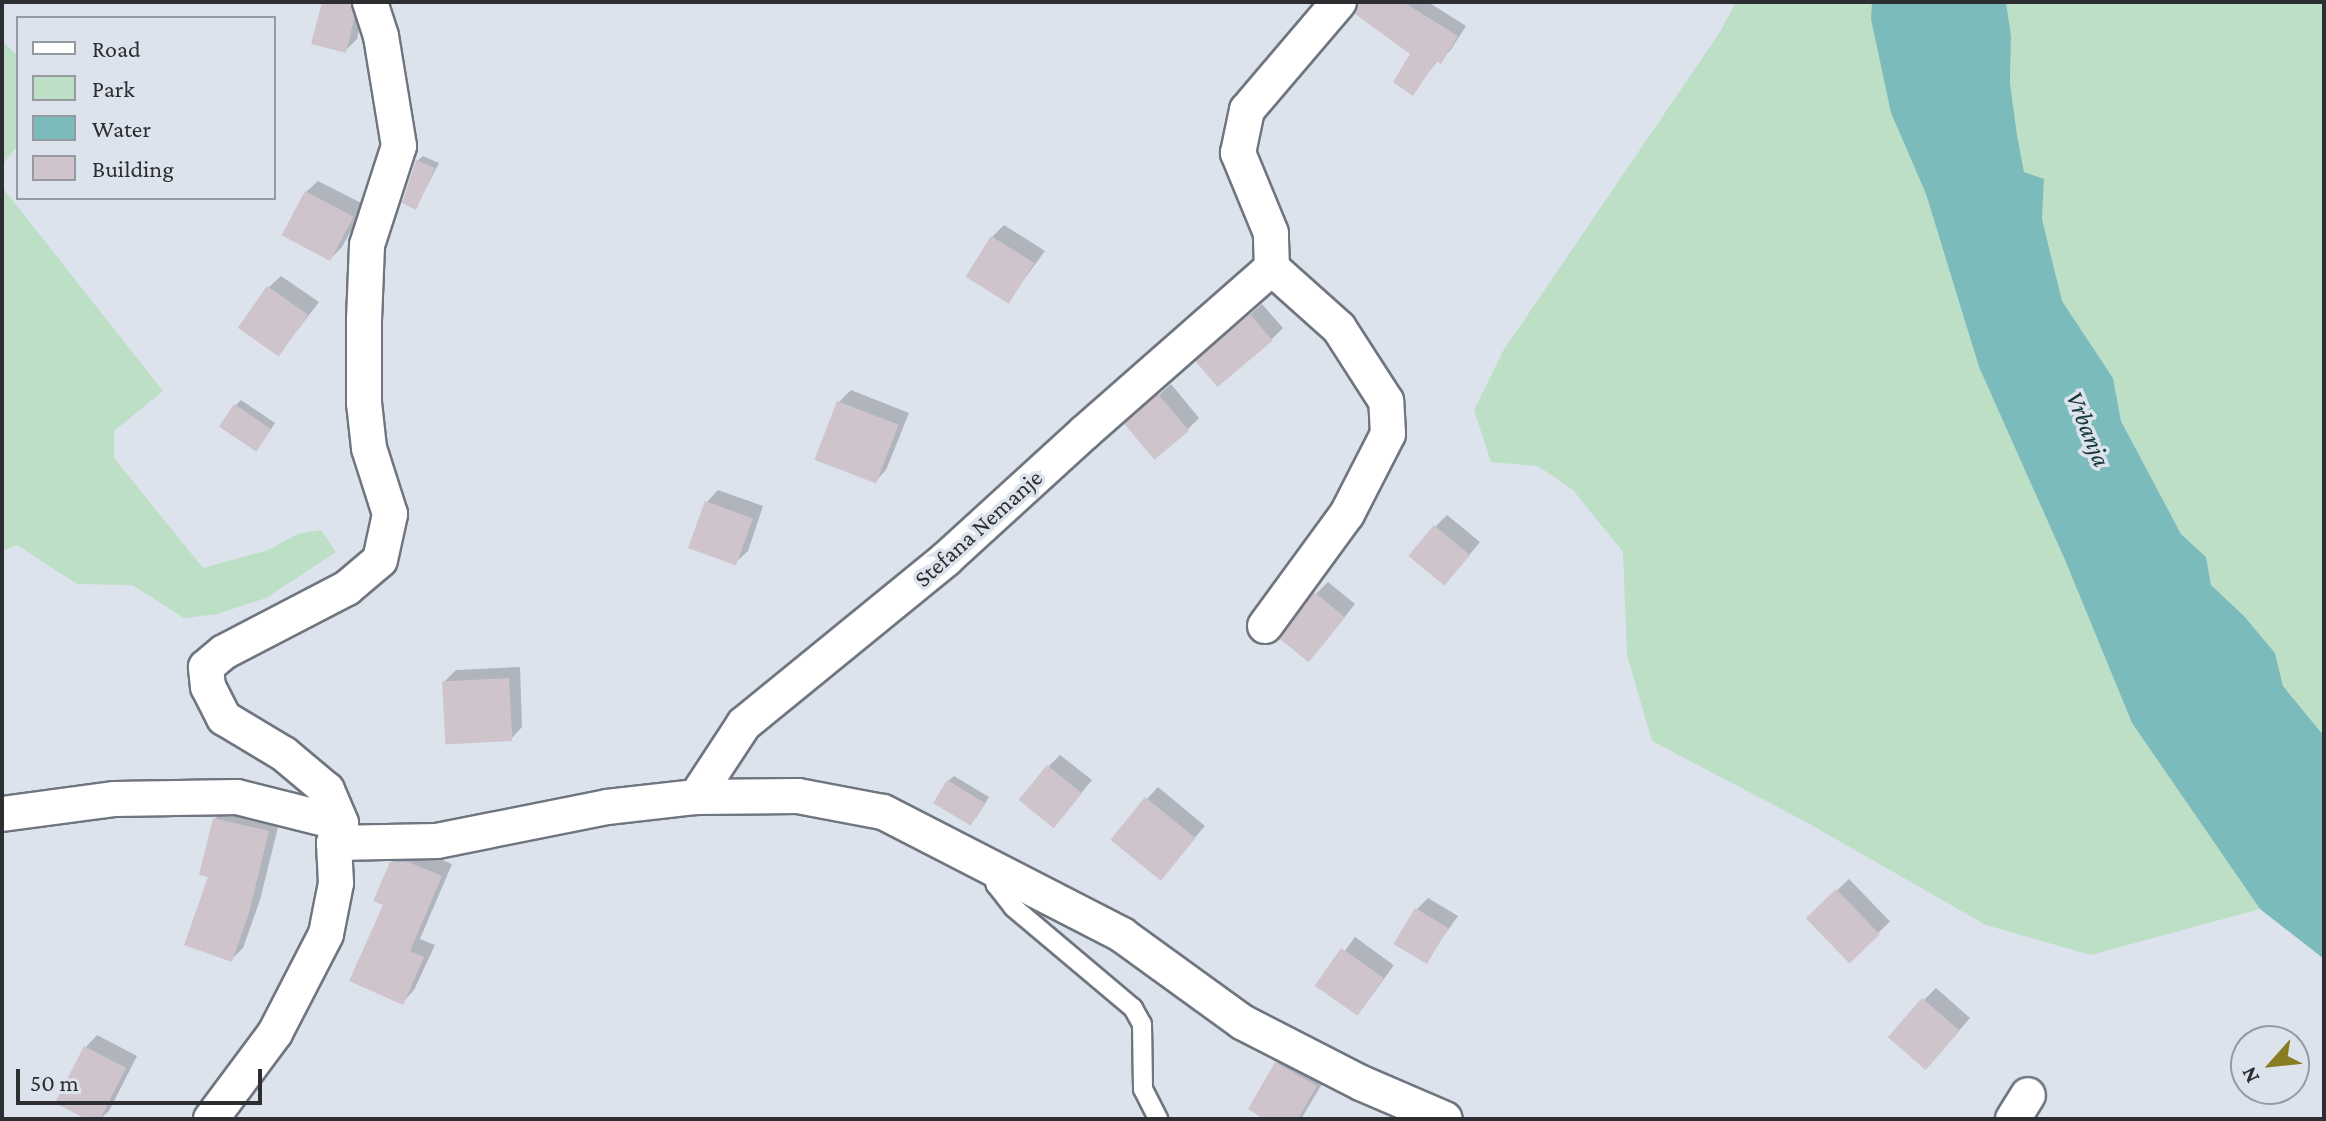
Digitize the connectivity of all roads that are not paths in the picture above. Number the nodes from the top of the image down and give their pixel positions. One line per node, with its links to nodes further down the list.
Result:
1 (370, 2): 7 (street)
2 (1339, 2): 3 (street)
3 (1272, 268): 4 (street); 5 (street, Stefana Nemanje)
4 (1265, 626)
5 (696, 797): 7 (street); 8 (street)
6 (2, 814): 7 (street)
7 (338, 833): 9 (street)
8 (990, 866): 10 (lane); 11 (street)
9 (211, 1119)
10 (1158, 1119)
11 (1445, 1119)

